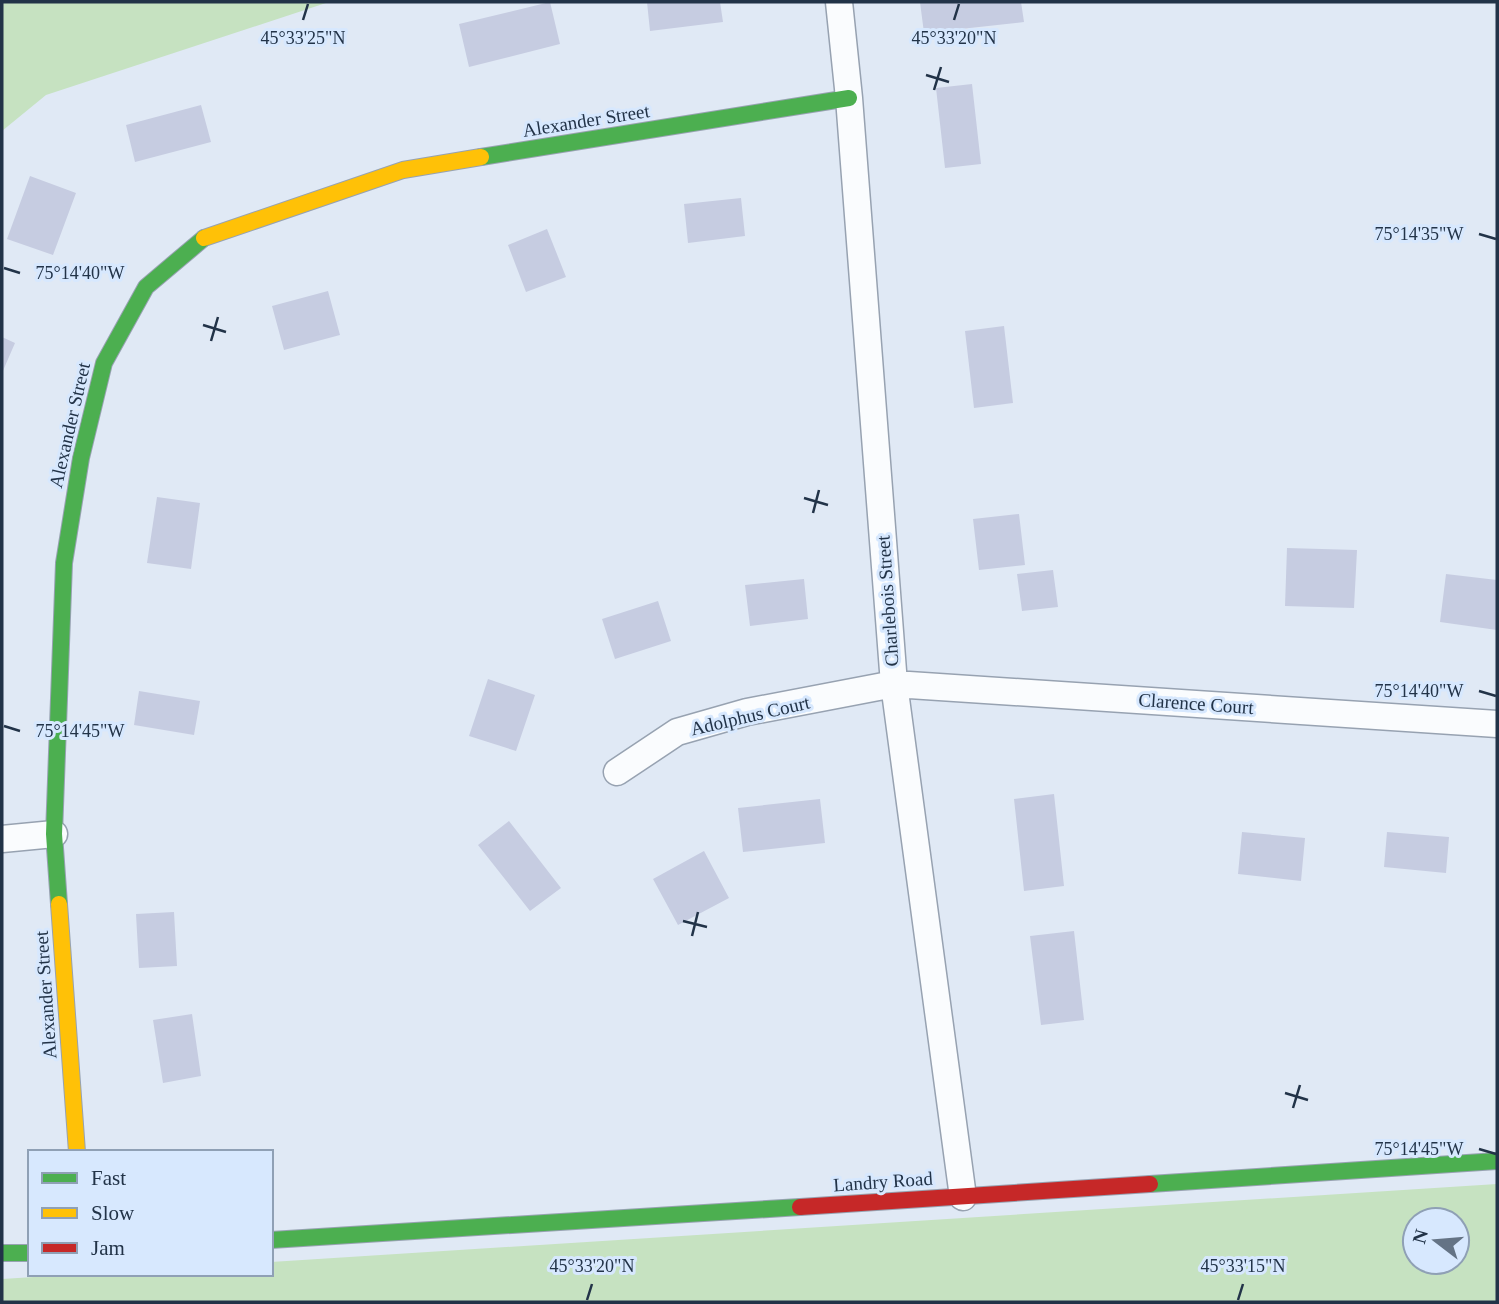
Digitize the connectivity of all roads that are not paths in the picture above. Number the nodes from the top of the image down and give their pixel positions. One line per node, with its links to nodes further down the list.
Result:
1 (839, 2): 2 (street, Charlebois Street)
2 (849, 98): 3 (street, Charlebois Street); 6 (street, Alexander Street)
3 (894, 684): 4 (street, Clarence Court); 5 (street, Adolphus Court); 10 (street, Charlebois Street)
4 (1497, 724)
5 (617, 772)
6 (54, 834): 7 (street); 8 (street, Alexander Street)
7 (2, 839)
8 (77, 1150)
9 (1497, 1161): 10 (street, Landry Road)
10 (963, 1197): 11 (street, Landry Road)
11 (273, 1240)
12 (28, 1252): 13 (street)
13 (2, 1253)

